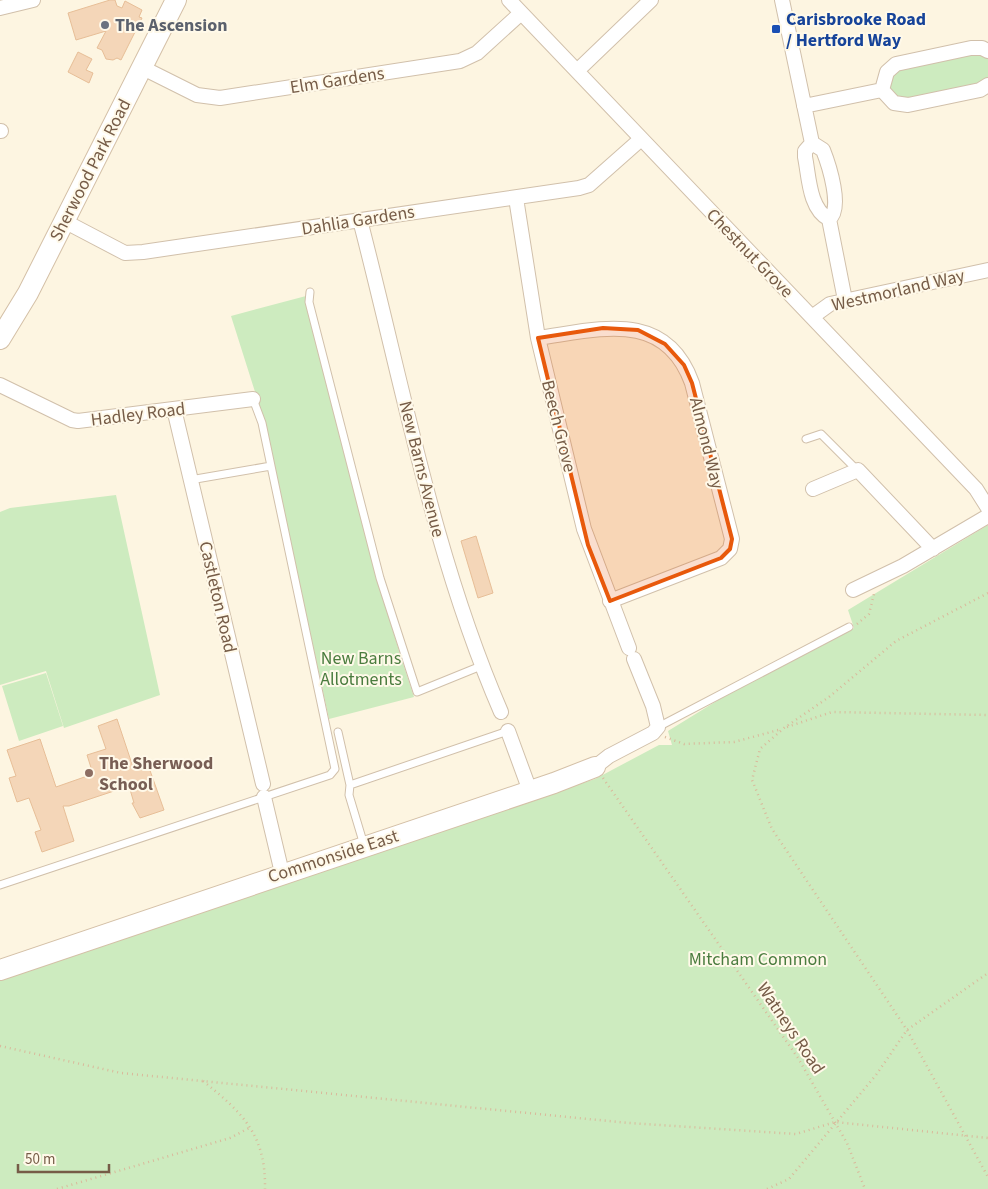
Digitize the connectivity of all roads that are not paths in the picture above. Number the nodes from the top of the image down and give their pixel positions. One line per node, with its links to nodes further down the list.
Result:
1 (33, 0): 6 (street)
2 (176, 0): 9 (street, Sherwood Park Road)
3 (509, 0): 7 (street, Chestnut Grove)
4 (652, 0): 10 (street)
5 (782, 0): 13 (street)
6 (0, 8)
7 (521, 13): 9 (street, Elm Gardens); 10 (street, Chestnut Grove)
8 (988, 51): 12 (street)
9 (142, 67): 19 (street, Sherwood Park Road)
10 (576, 71): 14 (street, Chestnut Grove)
11 (988, 85): 12 (street)
12 (882, 90): 13 (street)
13 (804, 106): 15 (street)
14 (641, 139): 16 (street, Dahlia Gardens); 23 (street, Chestnut Grove)
15 (812, 143): 17 (street); 17 (street)
16 (516, 198): 18 (street, Dahlia Gardens); 24 (street, Beech Grove)
17 (829, 219): 22 (street)
18 (360, 220): 19 (street, Dahlia Gardens); 41 (street, New Barns Avenue)
19 (64, 221): 25 (street, Sherwood Park Road)
20 (988, 270): 22 (street, Westmorland Way)
21 (310, 292): 41 (lane)
22 (845, 300): 23 (street, Westmorland Way)
23 (812, 317): 33 (street, Chestnut Grove)
24 (538, 338): 39 (street, Beech Grove); 39 (street, Almond Way)
25 (0, 339)
26 (0, 385): 28 (street, Hadley Road)
27 (253, 399): 28 (street, Hadley Road); 30 (lane)
28 (174, 409): 32 (street, Castleton Road)
29 (806, 438): 31 (lane)
30 (271, 466): 32 (lane); 48 (lane)
31 (858, 470): 34 (street); 37 (street)
32 (190, 480): 48 (street, Castleton Road)
33 (982, 488): 35 (street, Chestnut Grove)
34 (813, 489)
35 (988, 508)
36 (988, 516): 37 (street)
37 (933, 550): 38 (street)
38 (853, 590)
39 (610, 601): 44 (street, Beech Grove)
40 (849, 627): 44 (lane)
41 (481, 666): 42 (street, New Barns Avenue)
42 (501, 712)
43 (508, 730): 47 (lane); 49 (street)
44 (655, 730): 46 (street, Commonside East)
45 (338, 732): 47 (lane)
46 (594, 767): 49 (street, Commonside East)
47 (350, 784): 50 (lane)
48 (263, 791): 51 (street, Castleton Road); 52 (lane)
49 (530, 791): 50 (street, Commonside East)
50 (364, 846): 51 (street, Commonside East)
51 (282, 873): 53 (street, Commonside East)
52 (0, 886)
53 (0, 970)

